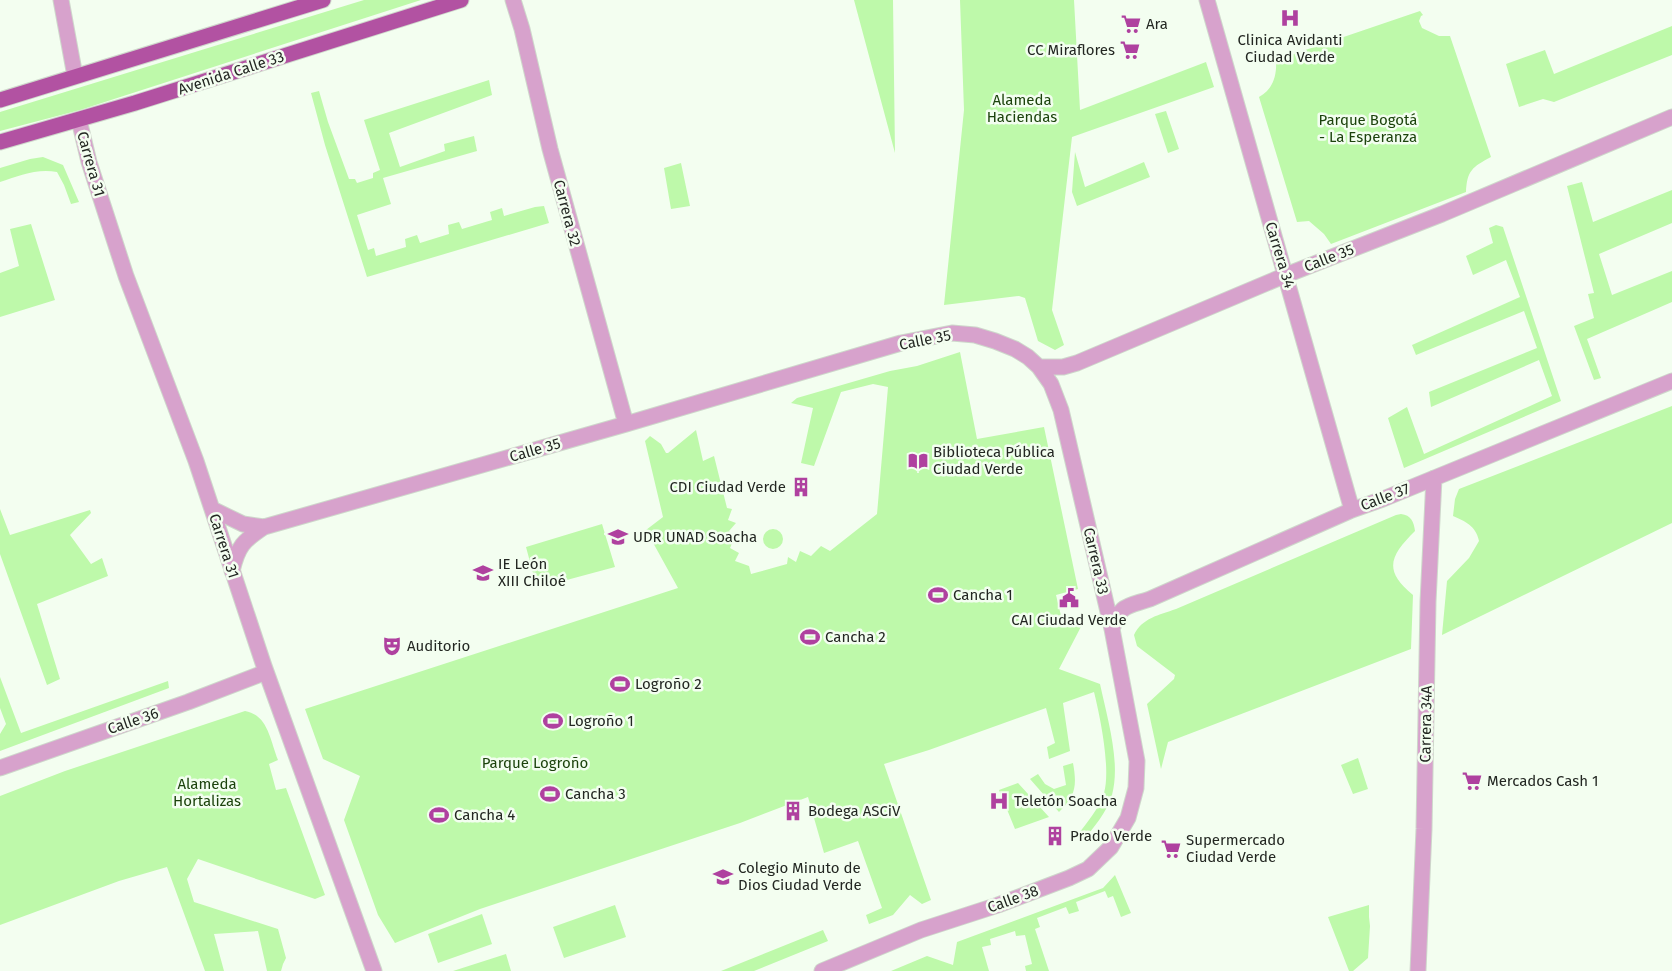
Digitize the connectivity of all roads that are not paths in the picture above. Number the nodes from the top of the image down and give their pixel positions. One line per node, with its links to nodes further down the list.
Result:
1 (61, 0): 6 (street)
2 (323, 0): 6 (main road)
3 (461, 0): 9 (main road, Avenida Calle 33)
4 (513, 0): 14 (street, Carrera 32)
5 (1207, 0): 11 (street, Carrera 34)
6 (75, 76): 7 (main road)
7 (0, 100)
8 (1672, 117): 11 (street, Calle 35)
9 (79, 120): 10 (main road, Avenida Calle 33); 16 (street, Carrera 31)
10 (0, 142)
11 (1286, 275): 12 (street, Calle 35); 17 (street, Carrera 34)
12 (1039, 367): 14 (street, Calle 35); 20 (street, Carrera 33)
13 (1672, 380): 15 (street, Calle 37)
14 (626, 424): 18 (street, Calle 35)
15 (1434, 478): 17 (street, Calle 37); 27 (street, Carrera 34A)
16 (212, 508): 18 (street, Calle 35); 19 (street, Carrera 31)
17 (1352, 510): 20 (street, Calle 37)
18 (264, 527): 19 (street, Calle 35)
19 (232, 571): 21 (street, Carrera 31)
20 (1112, 629): 22 (street, Carrera 33)
21 (266, 672): 23 (street, Calle 36); 24 (street, Carrera 31)
22 (1137, 762): 26 (street, Calle 38)
23 (0, 768)
24 (372, 964): 25 (street)
25 (383, 971)
26 (822, 971)
27 (1418, 971)

